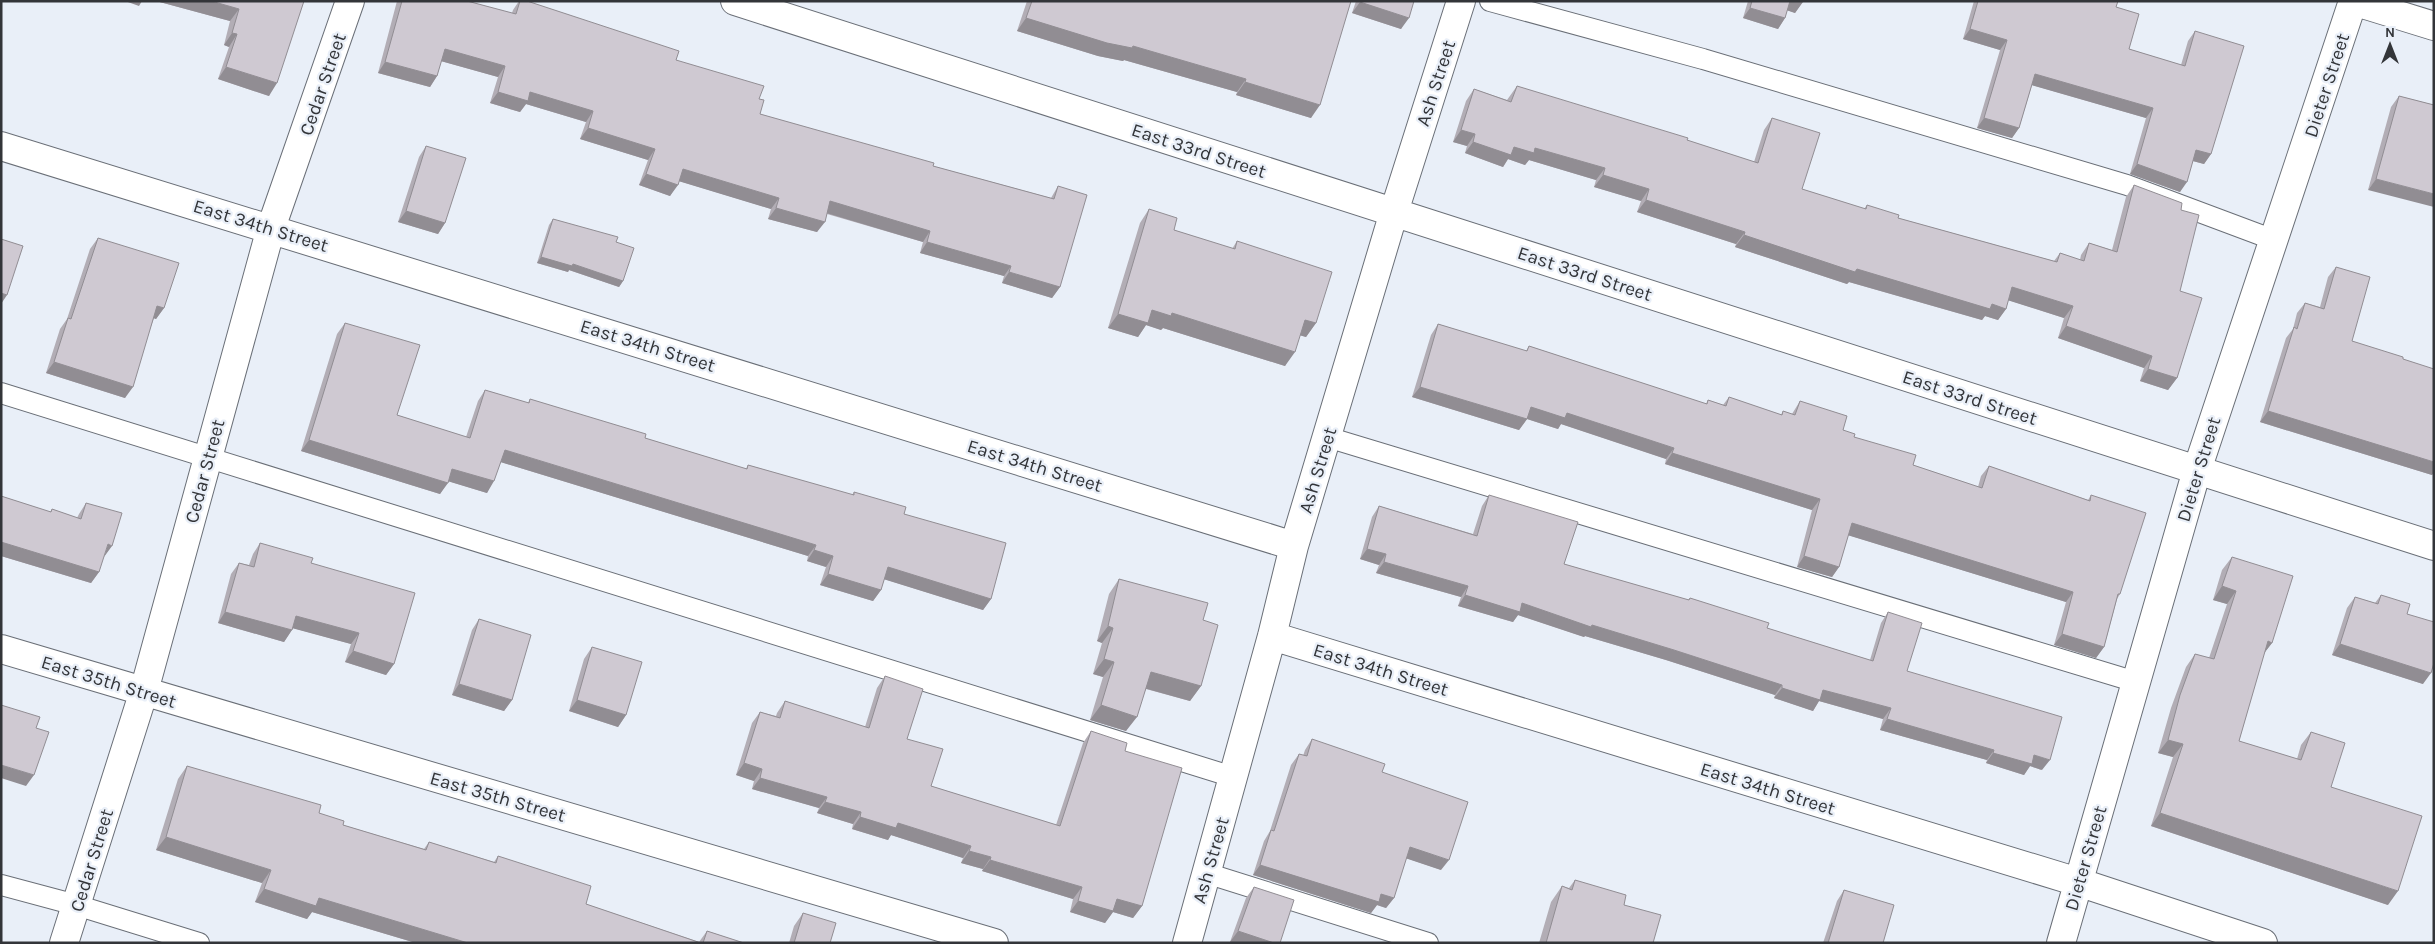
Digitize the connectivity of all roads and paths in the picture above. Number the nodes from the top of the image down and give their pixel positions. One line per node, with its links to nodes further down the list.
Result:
1 (350, 1): 9 (street, Cedar Street)
2 (736, 1): 8 (street, East 33rd Street)
3 (1461, 1): 8 (street, Ash Street)
4 (1490, 1): 10 (lane)
5 (2353, 1): 6 (street); 10 (street, Dieter Street)
6 (2434, 26)
7 (1, 146): 9 (street, East 34th Street)
8 (1394, 212): 12 (street, Ash Street); 14 (street, East 33rd Street)
9 (271, 228): 13 (street, Cedar Street); 15 (street, East 34th Street)
10 (2274, 240): 14 (street, Dieter Street)
11 (1, 394): 13 (lane)
12 (1327, 437): 15 (street, Ash Street); 19 (lane)
13 (208, 456): 20 (street, Cedar Street); 21 (lane)
14 (2197, 470): 16 (street, East 33rd Street); 19 (street, Dieter Street)
15 (1294, 546): 17 (street, Ash Street)
16 (2434, 546)
17 (1272, 636): 21 (street, Ash Street); 23 (street, East 34th Street)
18 (1, 649): 20 (street, East 35th Street)
19 (2136, 682): 23 (street, Dieter Street)
20 (144, 691): 25 (street, Cedar Street); 28 (street, East 35th Street)
21 (1233, 777): 22 (street, Ash Street)
22 (1206, 873): 29 (street, Ash Street); 30 (lane)
23 (2078, 882): 31 (street, Dieter Street); 32 (street, East 34th Street)
24 (1, 885): 25 (lane)
25 (76, 904): 26 (street, Cedar Street); 27 (lane)
26 (64, 943)
27 (199, 943)
28 (994, 943)
29 (1187, 943)
30 (1428, 943)
31 (2061, 943)
32 (2263, 943)

